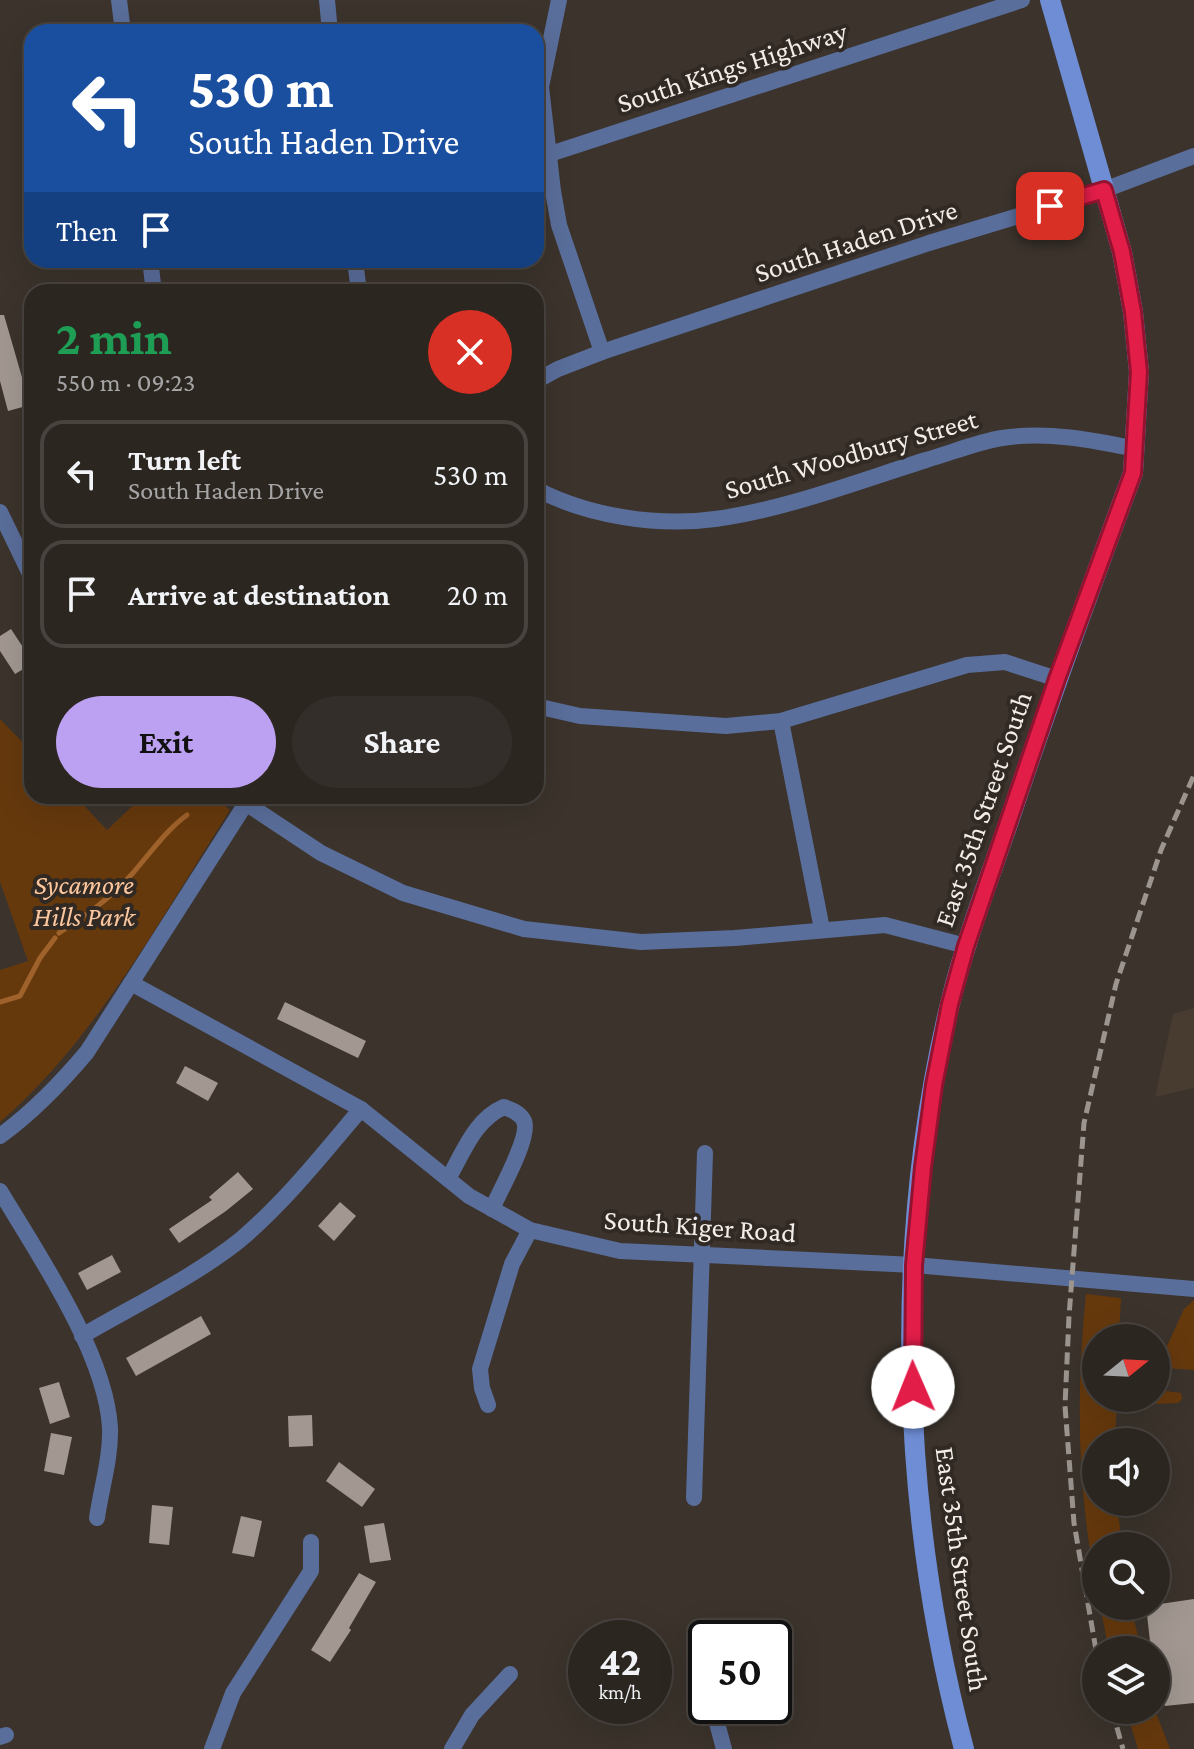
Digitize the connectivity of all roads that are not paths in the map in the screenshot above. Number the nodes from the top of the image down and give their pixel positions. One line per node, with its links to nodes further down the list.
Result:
1 (119, 0): 6 (street)
2 (327, 0): 7 (street)
3 (559, 0): 8 (street)
4 (1022, 0): 10 (street, South Kings Highway)
5 (1050, 0): 12 (main road, East 35th Street South)
6 (122, 24)
7 (329, 24)
8 (544, 72)
9 (544, 109): 10 (street)
10 (550, 154): 13 (street)
11 (1194, 156): 12 (street, South Haden Drive)
12 (1104, 190): 13 (street, South Haden Drive); 15 (main road, East 35th Street South)
13 (602, 352): 14 (street, South Haden Drive)
14 (544, 377)
15 (1136, 449): 16 (street, South Woodbury Street); 19 (main road, East 35th Street South)
16 (544, 492)
17 (0, 512): 18 (street)
18 (24, 562)
19 (1057, 679): 21 (street); 25 (main road, East 35th Street South)
20 (544, 708): 21 (street)
21 (781, 721): 24 (street)
22 (241, 804): 26 (street)
23 (251, 804): 24 (street)
24 (822, 929): 25 (street)
25 (966, 946): 35 (main road, East 35th Street South)
26 (131, 983): 27 (street, South Kiger Road); 28 (street)
27 (361, 1109): 30 (street, South Kiger Road); 37 (street)
28 (0, 1136)
29 (705, 1153): 34 (street)
30 (448, 1179): 32 (street, South Kiger Road); 32 (street)
31 (0, 1191): 37 (street)
32 (492, 1209): 33 (street, South Kiger Road)
33 (530, 1230): 34 (street, South Kiger Road); 38 (street)
34 (704, 1256): 35 (street, South Kiger Road); 39 (street)
35 (914, 1265): 36 (street, South Kiger Road); 47 (main road, East 35th Street South)
36 (1194, 1289)
37 (82, 1336): 40 (street)
38 (488, 1405)
39 (694, 1498)
40 (97, 1518)
41 (311, 1542): 44 (street)
42 (510, 1674): 45 (street)
43 (717, 1724): 46 (street)
44 (212, 1749)
45 (452, 1749)
46 (724, 1749)
47 (964, 1749)

